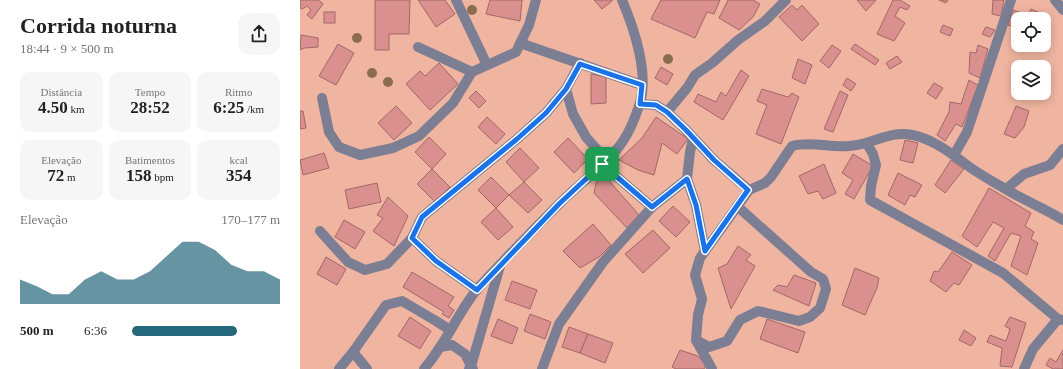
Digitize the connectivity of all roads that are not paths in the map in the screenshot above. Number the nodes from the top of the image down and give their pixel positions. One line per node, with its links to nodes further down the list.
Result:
1 (456, 0): 11 (street)
2 (536, 0): 8 (street)
3 (622, 0): 13 (street)
4 (786, 0): 17 (street)
5 (1011, 0): 21 (street)
6 (1055, 0): 7 (street)
7 (1063, 10)
8 (520, 44): 10 (street); 11 (street)
9 (418, 47): 12 (street)
10 (580, 64): 13 (street); 14 (street)
11 (487, 65): 12 (street)
12 (472, 72): 15 (street)
13 (642, 85): 16 (street)
14 (566, 89): 22 (street); 30 (street)
15 (322, 98)
16 (640, 104): 17 (street); 22 (street)
17 (667, 112): 18 (street)
18 (693, 138): 23 (street); 25 (street)
19 (867, 144): 21 (street); 25 (street); 34 (street)
20 (1063, 149): 24 (street)
21 (954, 155): 24 (street)
22 (604, 162): 27 (street); 32 (street)
23 (687, 179): 27 (street); 31 (street)
24 (1006, 189): 28 (street)
25 (748, 190): 26 (street)
26 (737, 206): 31 (street); 36 (street)
27 (652, 207): 43 (street)
28 (1063, 220)
29 (320, 231): 30 (street)
30 (412, 238): 33 (street)
31 (705, 251): 36 (street)
32 (501, 264): 33 (street); 39 (street)
33 (477, 290): 35 (street)
34 (1061, 320): 45 (street)
35 (450, 330): 37 (street); 38 (street)
36 (696, 340): 44 (street)
37 (440, 347): 39 (street); 42 (street)
38 (353, 352): 40 (street); 41 (street)
39 (471, 368)
40 (339, 369)
41 (367, 369)
42 (424, 369)
43 (542, 369)
44 (712, 369)
45 (1024, 369)

